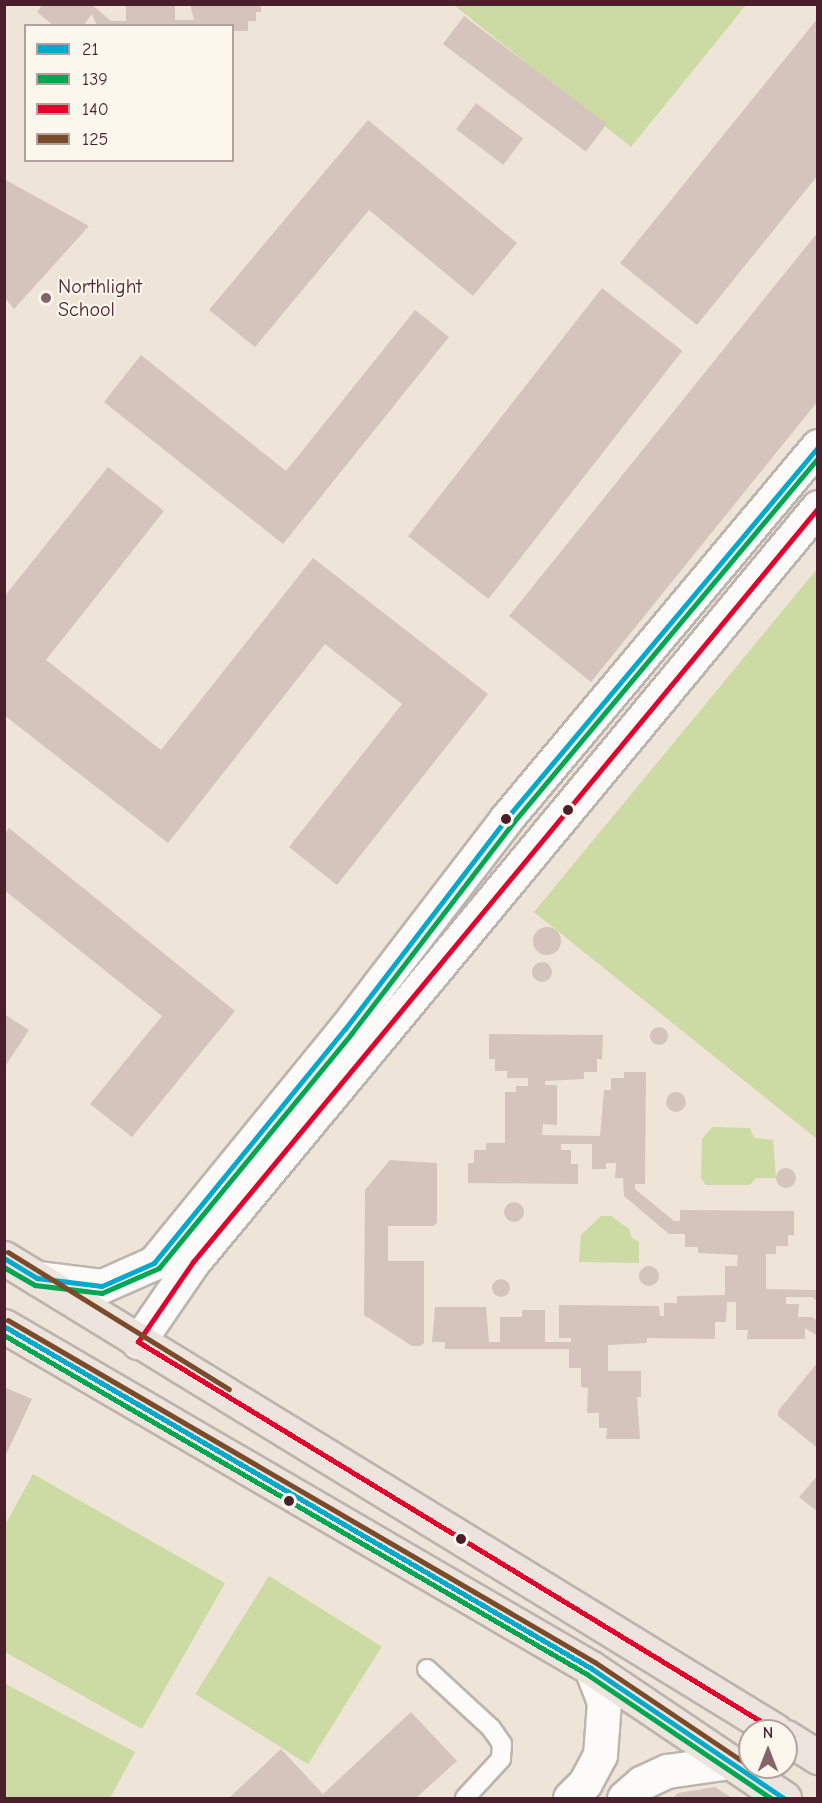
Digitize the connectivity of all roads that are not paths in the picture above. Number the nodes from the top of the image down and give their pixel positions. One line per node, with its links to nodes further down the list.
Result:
1 (818, 446): 4 (street)
2 (818, 507): 6 (street)
3 (4, 1258): 4 (main road)
4 (37, 1278): 6 (main road)
5 (4, 1326): 7 (main road)
6 (138, 1342): 9 (main road)
7 (591, 1668): 12 (main road); 14 (street)
8 (427, 1669): 13 (lane)
9 (756, 1719)
10 (798, 1744): 11 (main road)
11 (818, 1757)
12 (730, 1762): 15 (street); 16 (main road)
13 (465, 1798)
14 (570, 1798)
15 (624, 1798)
16 (784, 1798)

